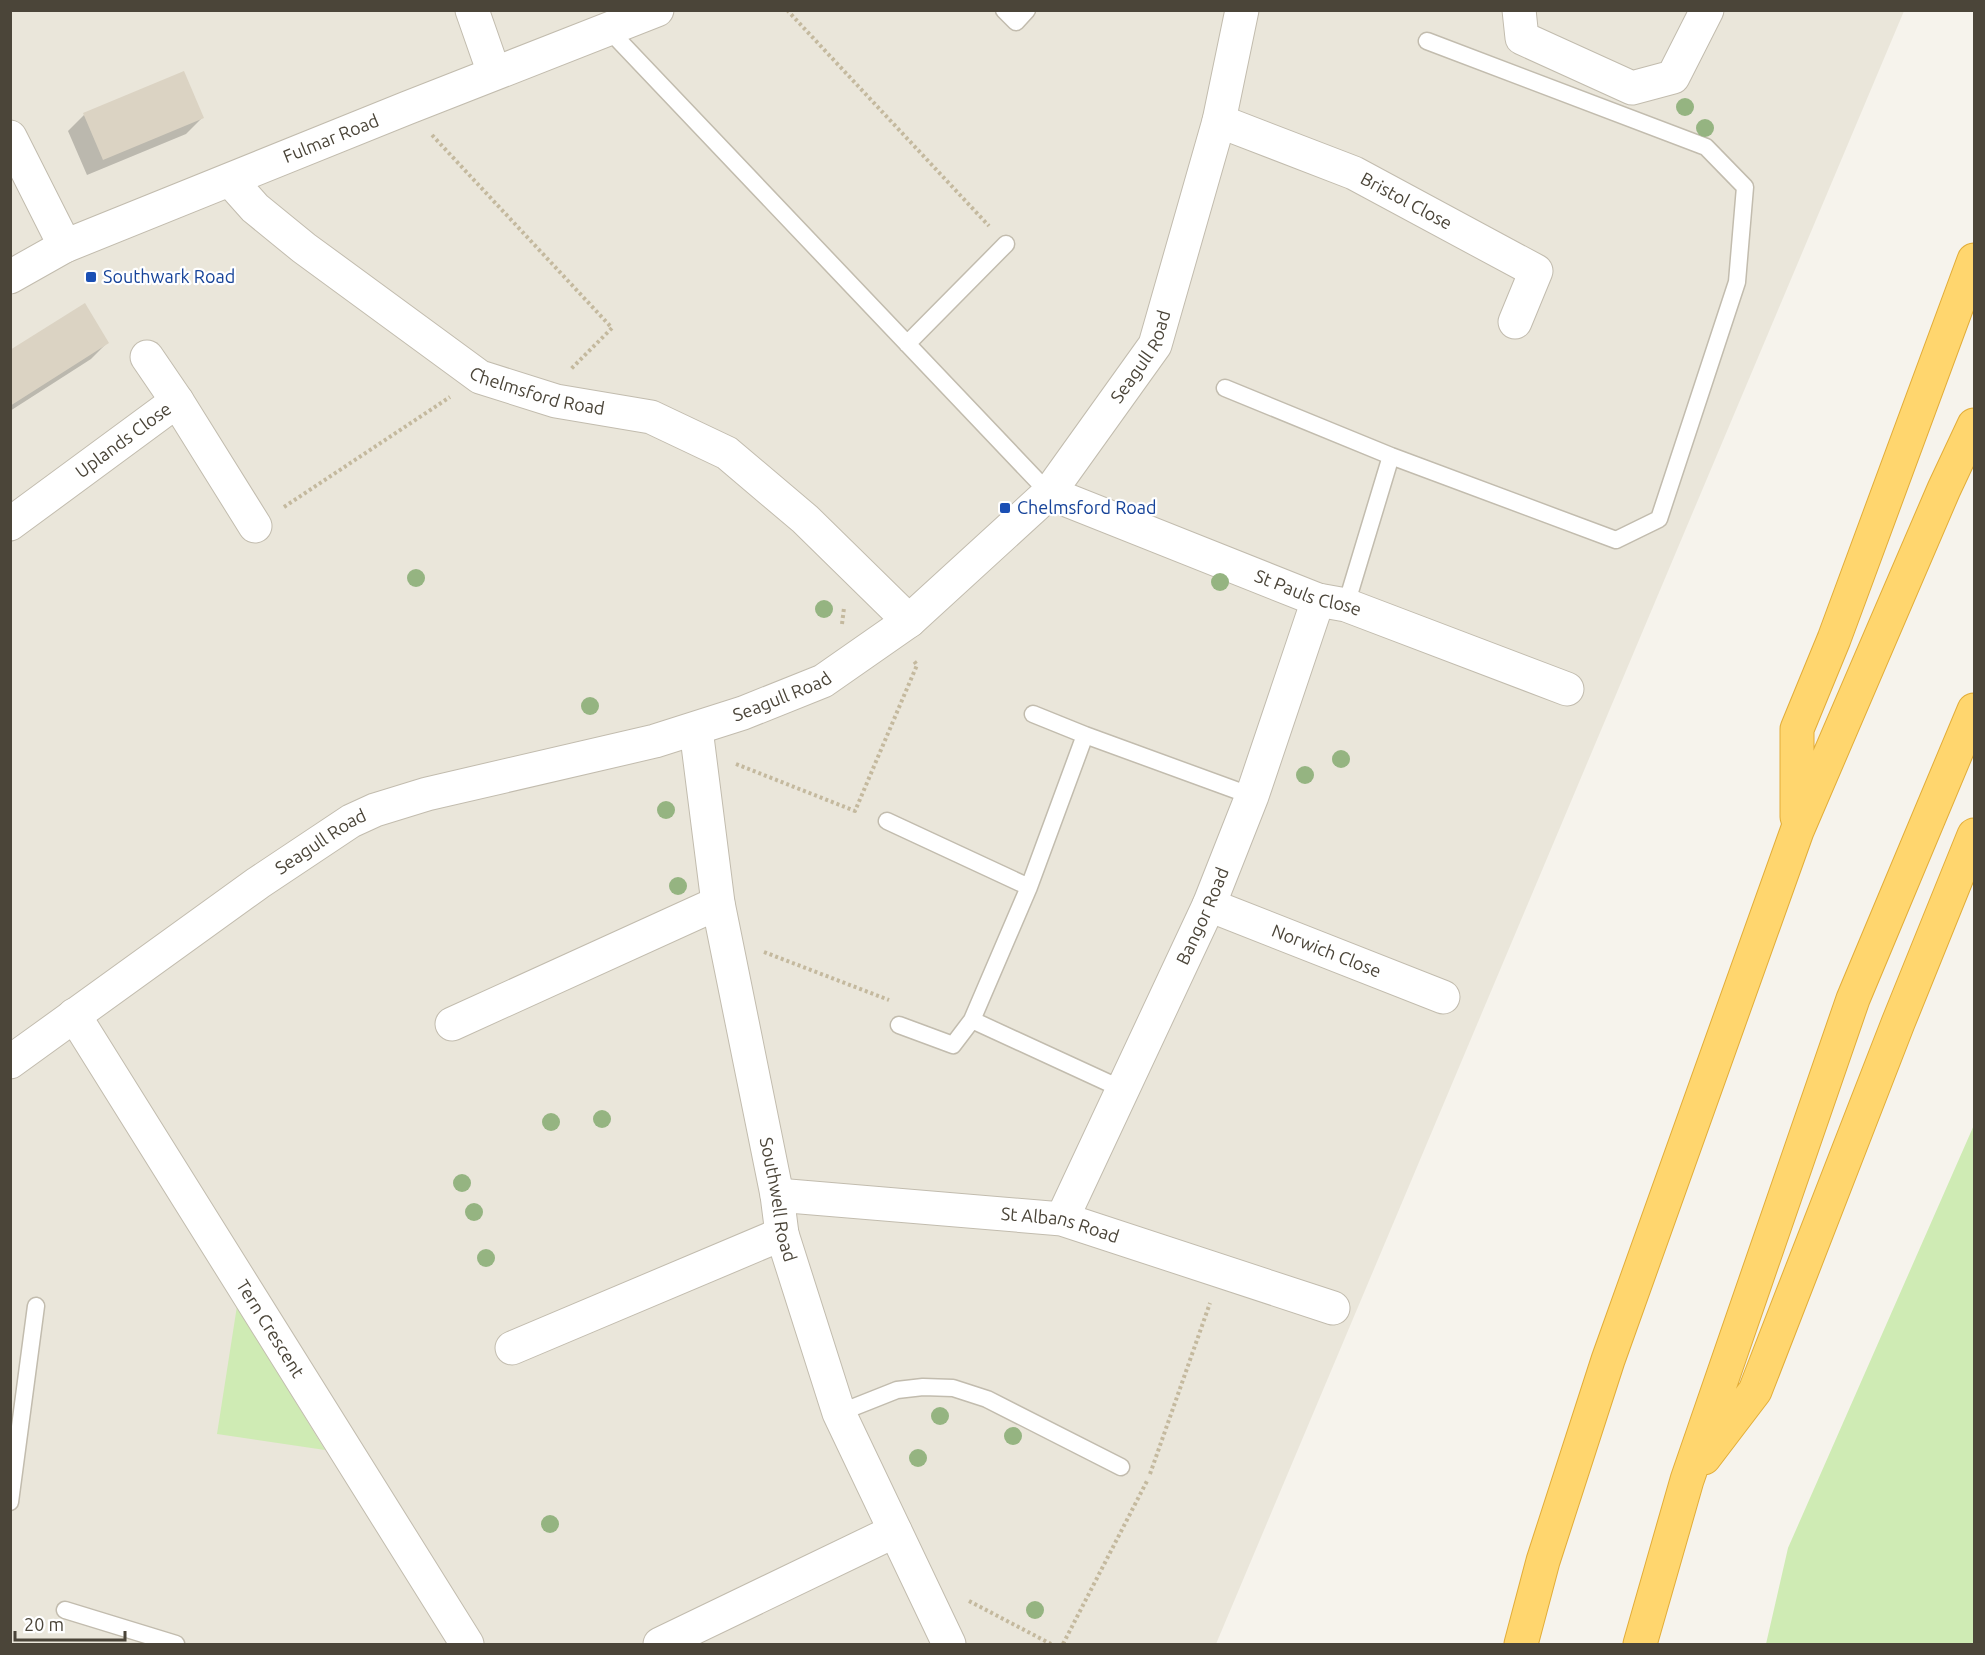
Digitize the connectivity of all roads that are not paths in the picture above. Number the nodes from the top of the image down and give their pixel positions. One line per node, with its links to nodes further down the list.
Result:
1 (472, 10): 10 (street)
2 (657, 10): 8 (street, Fulmar Road)
3 (1004, 10): 4 (lane)
4 (1027, 10)
5 (1242, 10): 11 (street, Seagull Road)
6 (1519, 10): 7 (street)
7 (1707, 10)
8 (608, 29): 10 (street, Fulmar Road); 19 (lane)
9 (1427, 41): 24 (lane)
10 (494, 73): 13 (street, Fulmar Road)
11 (1219, 121): 18 (street, Bristol Close); 25 (street, Seagull Road)
12 (10, 137): 15 (street)
13 (230, 180): 15 (street, Fulmar Road); 29 (street, Chelmsford Road)
14 (1006, 244): 19 (lane)
15 (65, 246): 17 (street, Fulmar Road)
16 (1974, 260): 37 (highway)
17 (10, 278)
18 (1515, 322)
19 (907, 344): 25 (lane)
20 (147, 357): 22 (street)
21 (1225, 388): 24 (lane)
22 (177, 401): 26 (street, Uplands Close); 27 (street, Uplands Close)
23 (1974, 425): 37 (highway)
24 (1391, 456): 28 (lane)
25 (1049, 493): 28 (street, St Pauls Close); 29 (street, Seagull Road)
26 (10, 524)
27 (255, 526)
28 (1332, 603): 30 (street, St Pauls Close); 35 (street, Bangor Road)
29 (900, 627): 34 (street, Seagull Road)
30 (1567, 689)
31 (1974, 710): 57 (highway)
32 (1033, 714): 33 (lane)
33 (1085, 735): 35 (lane); 39 (lane)
34 (697, 739): 40 (street, Southwell Road); 43 (street, Seagull Road)
35 (1252, 796): 41 (street, Bangor Road)
36 (887, 821): 39 (lane)
37 (1797, 831): 66 (highway)
38 (1974, 835): 57 (highway)
39 (1029, 887): 44 (lane)
40 (718, 903): 45 (street); 49 (street, Southwell Road)
41 (1209, 905): 42 (street, Norwich Close); 48 (street, Bangor Road)
42 (1443, 997)
43 (74, 1015): 47 (street, Seagull Road); 63 (street, Tern Crescent)
44 (972, 1020): 46 (lane); 48 (lane)
45 (452, 1024)
46 (899, 1025)
47 (10, 1062)
48 (1124, 1090): 50 (street, Bangor Road)
49 (777, 1195): 50 (street, St Albans Road); 51 (street, Southwell Road)
50 (1062, 1219): 53 (street, St Albans Road)
51 (782, 1234): 54 (street); 55 (street, Southwell Road)
52 (36, 1306): 58 (lane)
53 (1333, 1308)
54 (512, 1348)
55 (839, 1413): 56 (lane); 59 (street, Southwell Road)
56 (1121, 1467)
57 (1687, 1480): 67 (highway)
58 (10, 1502)
59 (895, 1531): 61 (street); 65 (street, Southwell Road)
60 (65, 1610): 62 (lane)
61 (707, 1634): 64 (street)
62 (176, 1644)
63 (467, 1644)
64 (660, 1644)
65 (949, 1644)
66 (1521, 1644)
67 (1640, 1644)

